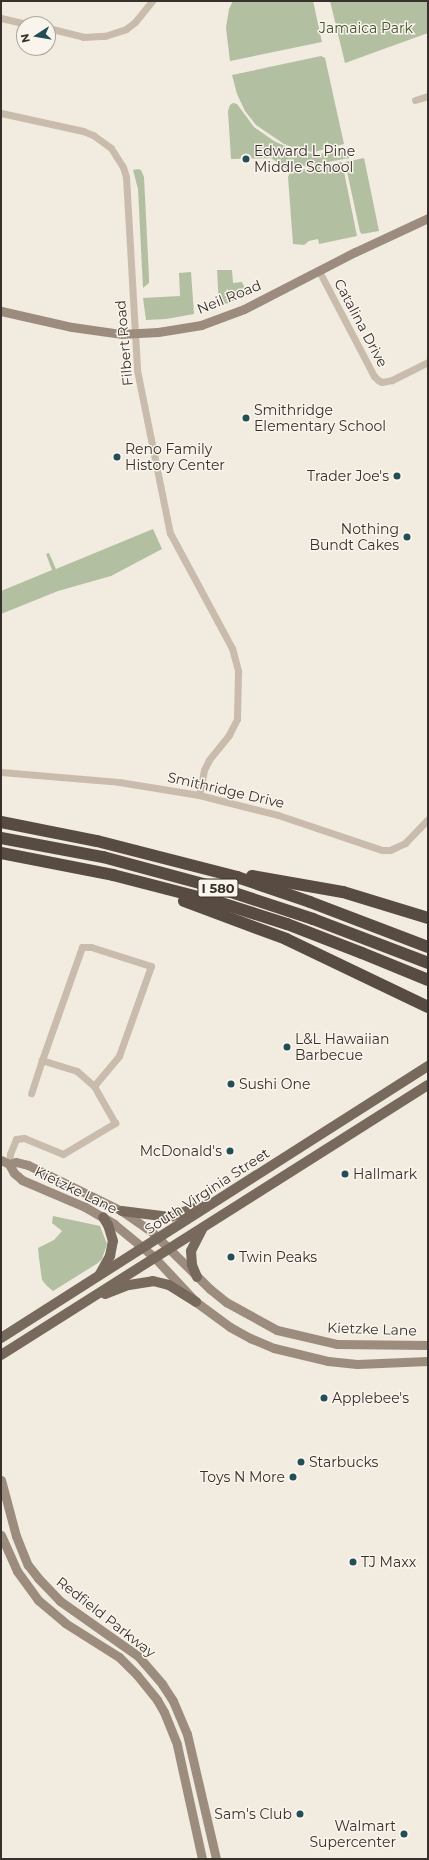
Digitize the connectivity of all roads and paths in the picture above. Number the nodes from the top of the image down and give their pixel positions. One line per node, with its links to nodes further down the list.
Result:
1 (152, 1): 4 (street)
2 (1, 18): 3 (street)
3 (16, 21)
4 (56, 30)
5 (428, 96): 6 (street)
6 (415, 100)
7 (1, 113): 11 (street, Filbert Road)
8 (428, 218): 9 (street, Neil Road)
9 (319, 271): 11 (street, Neil Road); 12 (street, Catalina Drive)
10 (1, 310): 11 (street, Neil Road)
11 (135, 334): 14 (street, Filbert Road)
12 (428, 362)
13 (1, 772): 14 (street, Smithridge Drive)
14 (199, 795): 15 (street, Smithridge Drive)
15 (428, 819)
16 (1, 822): 20 (highway, I 580)
17 (1, 838): 23 (highway, I 580)
18 (1, 853): 19 (highway)
19 (52, 862): 24 (highway); 25 (highway)
20 (200, 867): 21 (highway); 22 (highway, I 580)
21 (428, 918)
22 (428, 946)
23 (428, 963)
24 (428, 980)
25 (426, 1006)
26 (42, 1060): 29 (street); 29 (street); 30 (street)
27 (428, 1066): 31 (main road, South Virginia Street)
28 (428, 1085): 32 (main road, South Virginia Street)
29 (94, 1086): 33 (street)
30 (31, 1093)
31 (349, 1116): 32 (main road); 34 (main road, South Virginia Street)
32 (357, 1130): 37 (main road, South Virginia Street)
33 (5, 1162): 35 (street, Kietzke Lane); 36 (street, Kietzke Lane)
34 (223, 1197): 35 (main road); 38 (main road, South Virginia Street)
35 (122, 1211): 38 (street, Kietzke Lane)
36 (103, 1217): 39 (street, Kietzke Lane); 42 (main road)
37 (203, 1227): 40 (main road, South Virginia Street); 43 (main road)
38 (158, 1238): 39 (main road, South Virginia Street); 40 (street, Kietzke Lane)
39 (144, 1247): 41 (street, Kietzke Lane); 42 (main road, South Virginia Street)
40 (168, 1248): 41 (main road, South Virginia Street); 43 (street, Kietzke Lane)
41 (154, 1257): 44 (street, Kietzke Lane); 45 (main road, South Virginia Street)
42 (100, 1275): 46 (main road, South Virginia Street)
43 (197, 1277): 47 (street, Kietzke Lane)
44 (196, 1302): 45 (main road); 49 (street, Kietzke Lane)
45 (81, 1304): 48 (main road, South Virginia Street)
46 (1, 1338)
47 (428, 1345)
48 (1, 1355)
49 (428, 1361)
50 (1, 1480): 52 (street, Redfield Parkway)
51 (1, 1535): 53 (street, Redfield Parkway)
52 (16, 1536): 53 (street); 55 (street, Redfield Parkway)
53 (5, 1548): 54 (street, Redfield Parkway)
54 (202, 1859)
55 (216, 1859)

